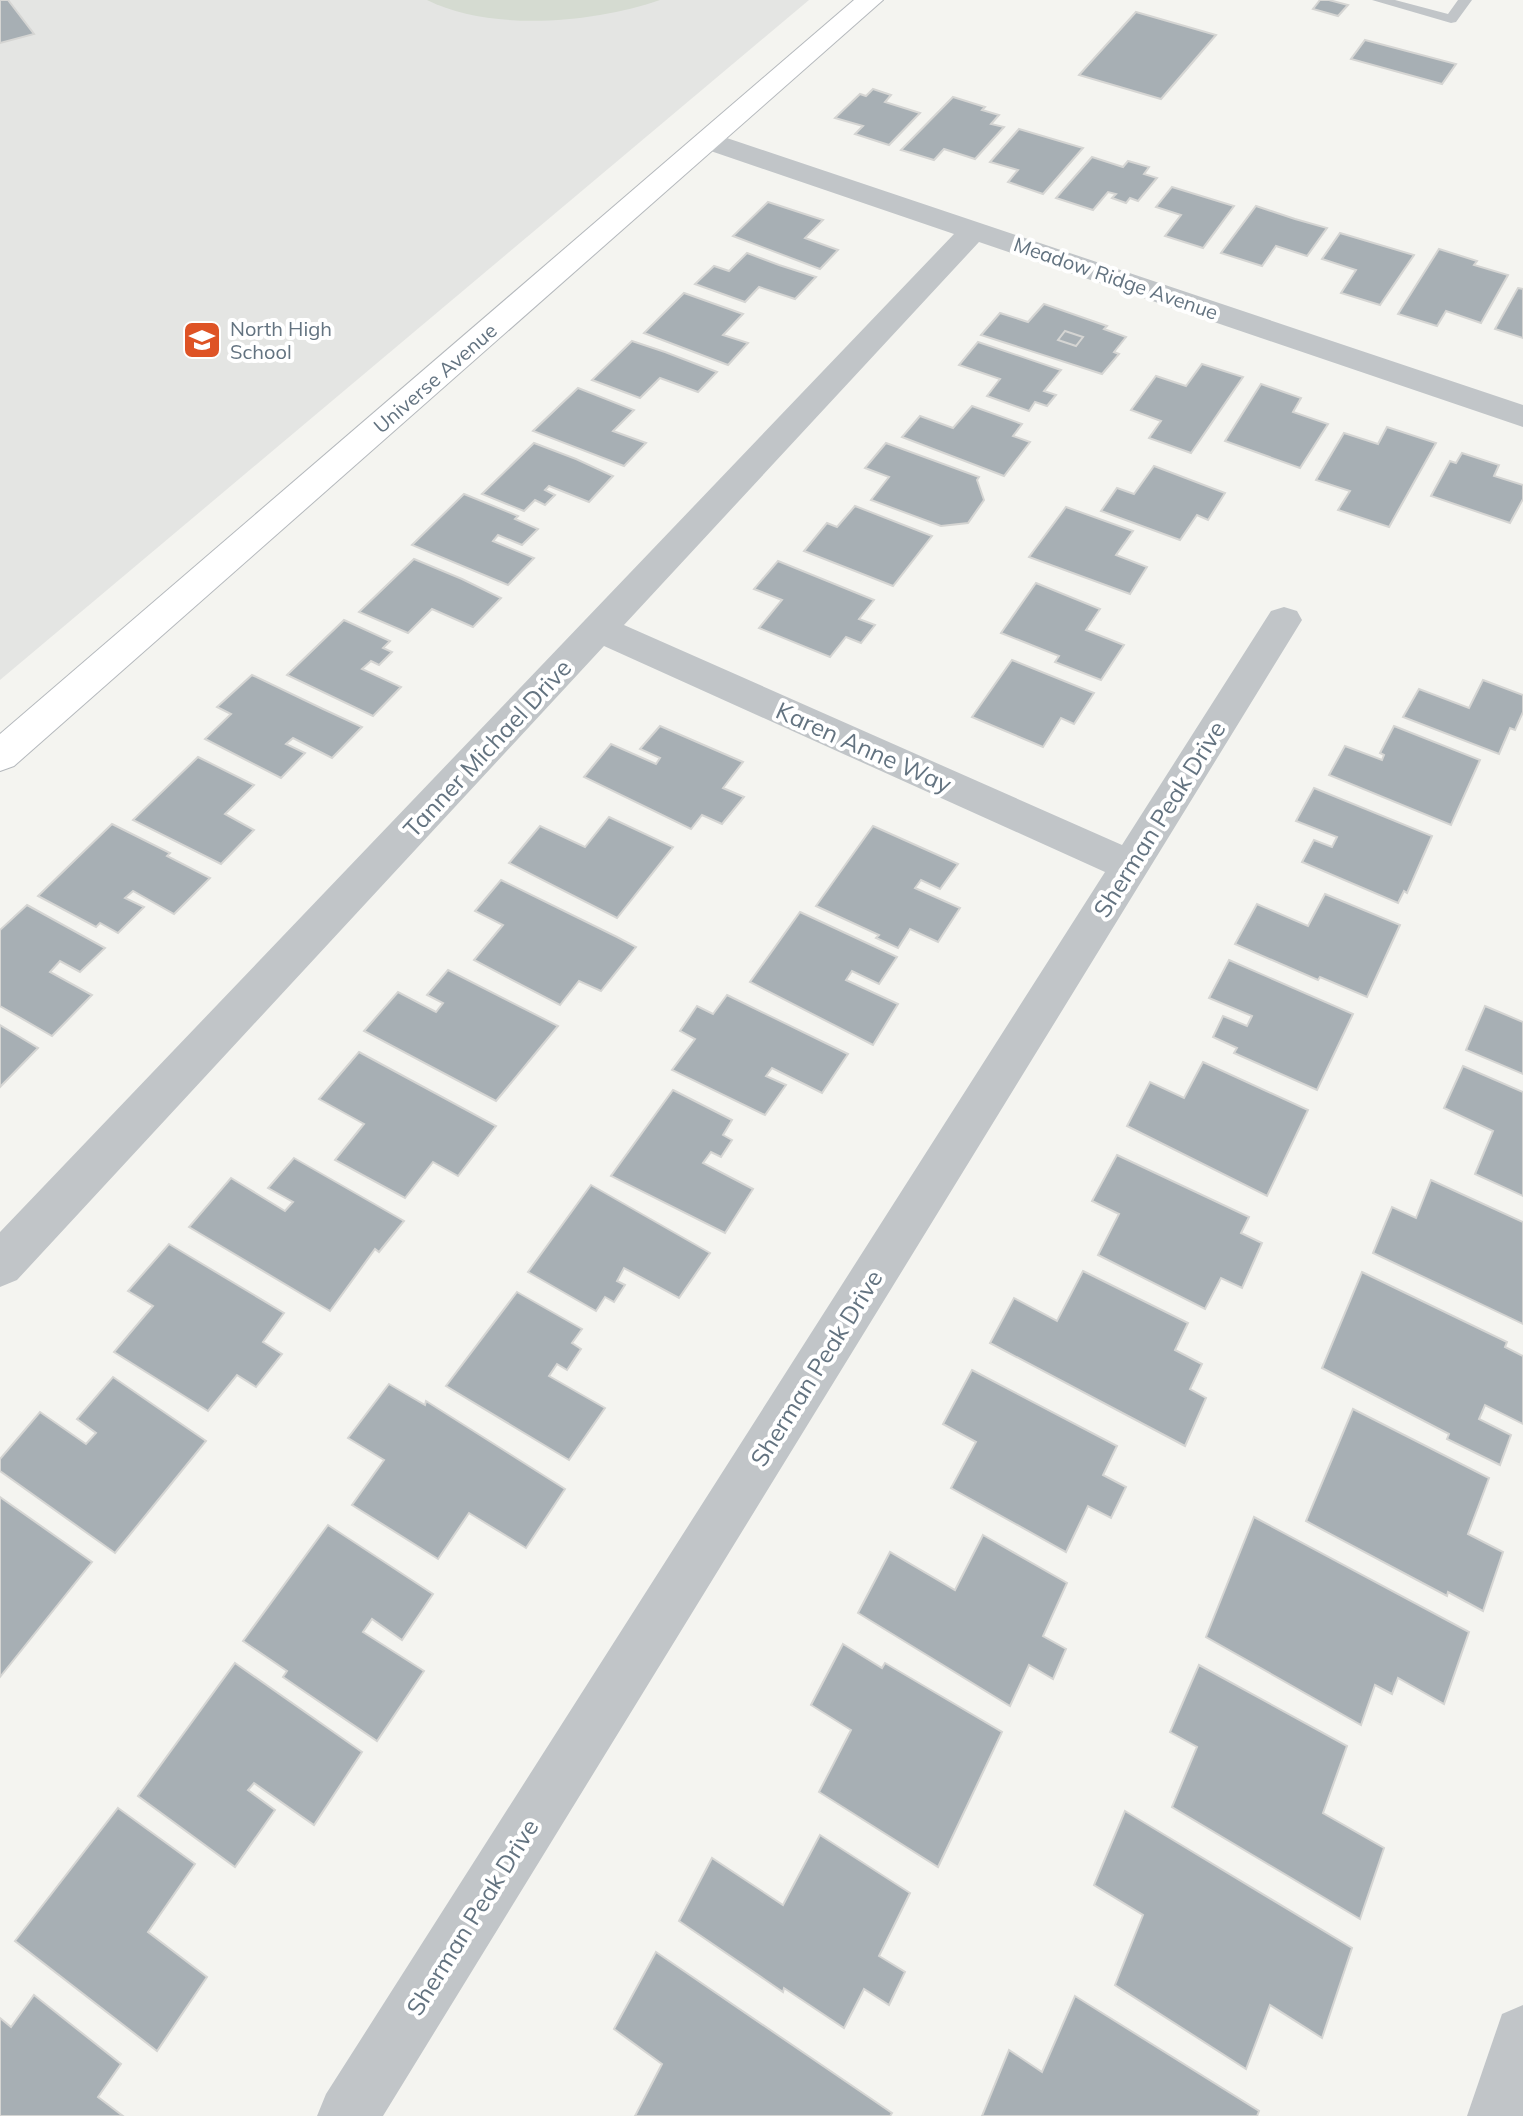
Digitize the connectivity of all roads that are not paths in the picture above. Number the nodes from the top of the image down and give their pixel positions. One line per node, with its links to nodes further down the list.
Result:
1 (870, 0): 4 (street, Universe Avenue)
2 (1379, 0): 3 (lane)
3 (1465, 0)
4 (709, 141): 5 (street, Meadow Ridge Avenue); 9 (street, Universe Avenue)
5 (974, 230): 6 (street, Meadow Ridge Avenue); 8 (street, Tanner Michael Drive)
6 (1523, 416)
7 (1284, 620): 10 (street, Sherman Peak Drive)
8 (599, 629): 10 (street, Karen Anne Way); 11 (street, Tanner Michael Drive)
9 (0, 756)
10 (1130, 866): 13 (street, Sherman Peak Drive)
11 (0, 1265)
12 (1523, 2035): 14 (street)
13 (348, 2116)
14 (1498, 2116)

